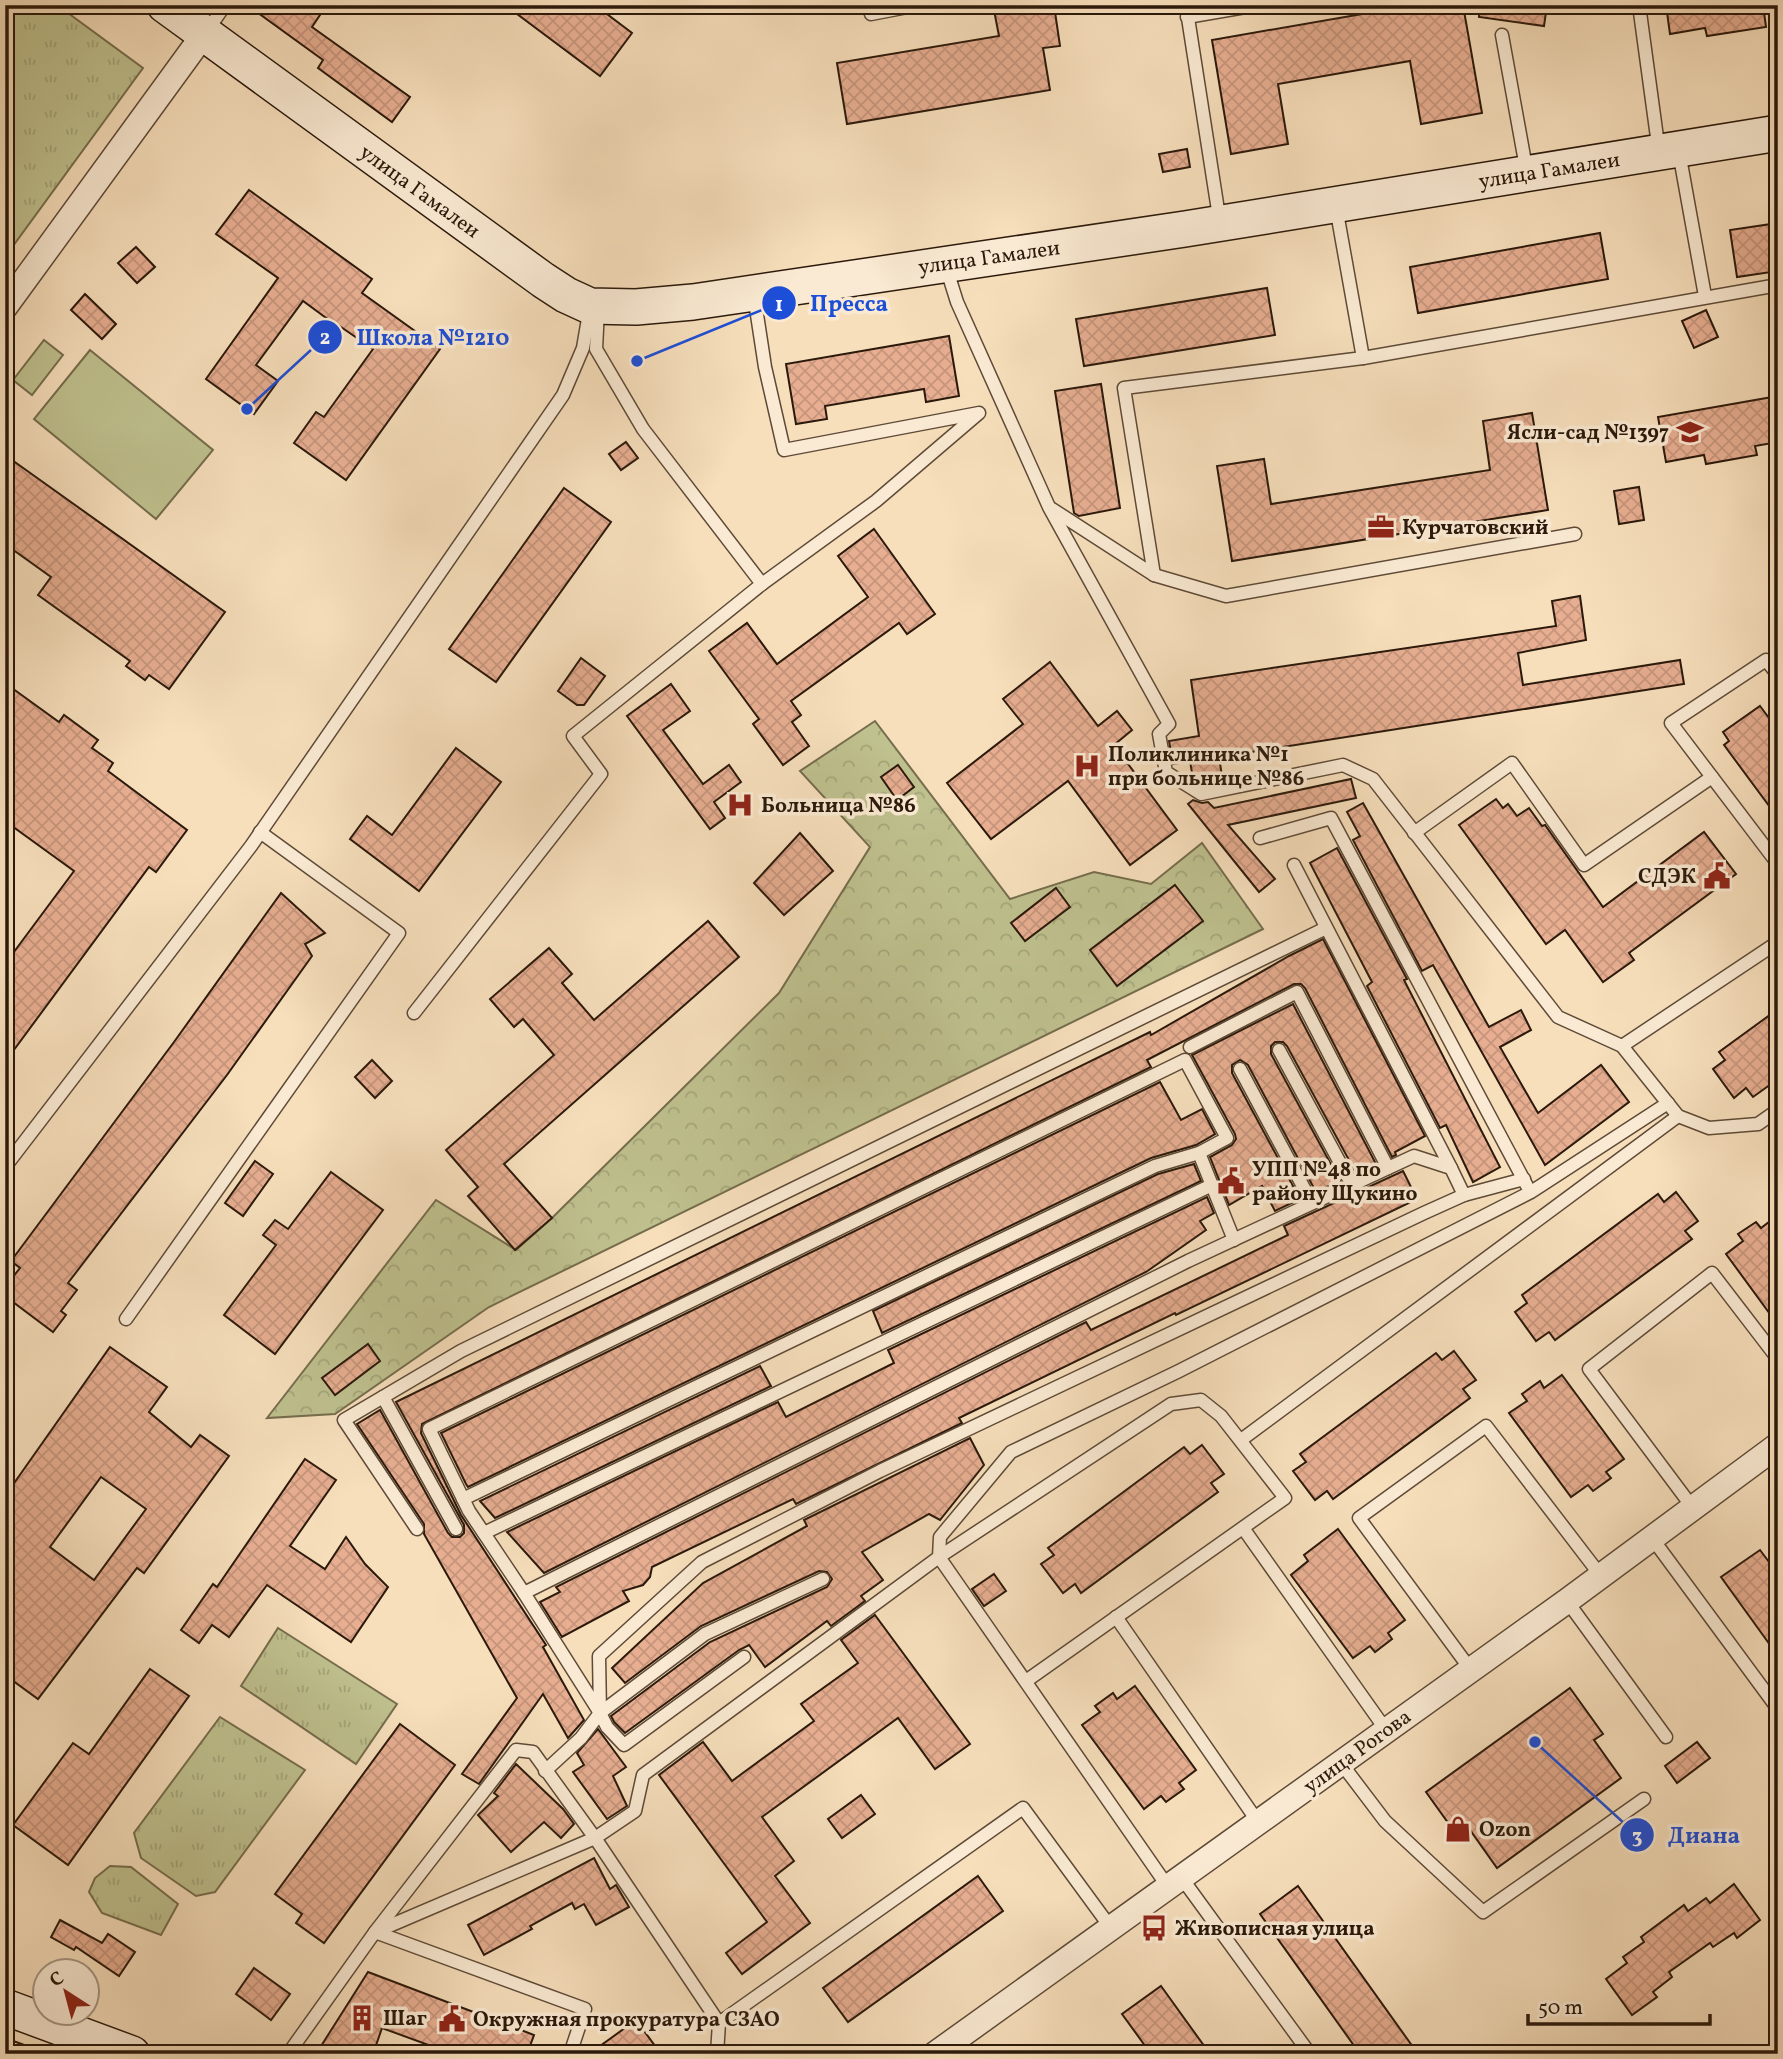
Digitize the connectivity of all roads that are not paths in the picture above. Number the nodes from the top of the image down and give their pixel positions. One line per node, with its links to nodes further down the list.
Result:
1 (165, 5): 8 (street, улица Гамалеи)
2 (225, 5): 8 (lane)
3 (918, 5): 7 (lane)
4 (1257, 5): 6 (lane)
5 (1639, 5): 11 (lane)
6 (1186, 11): 14 (lane)
7 (871, 14)
8 (204, 34): 19 (street); 20 (street, улица Гамалеи)
9 (1502, 35): 12 (lane)
10 (1778, 133): 11 (street, улица Гамалеи)
11 (1669, 150): 12 (street, улица Гамалеи); 18 (lane)
12 (1527, 173): 13 (street, улица Гамалеи)
13 (1335, 204): 14 (street, улица Гамалеи); 21 (lane)
14 (1220, 223): 15 (street, улица Гамалеи)
15 (945, 263): 17 (street, улица Гамалеи); 22 (lane)
16 (1778, 285): 18 (lane)
17 (754, 294): 20 (street, улица Гамалеи); 25 (lane)
18 (1705, 296): 21 (lane)
19 (5, 307)
20 (594, 307): 25 (lane); 28 (lane)
21 (1363, 358): 24 (lane)
22 (1049, 507): 24 (lane); 29 (lane)
23 (1574, 534): 24 (lane)
24 (1154, 575)
25 (762, 584): 35 (lane)
26 (1778, 675): 27 (lane)
27 (1712, 777): 29 (lane); 31 (lane)
28 (260, 832): 44 (lane); 54 (lane)
29 (1414, 833): 36 (lane)
30 (1260, 838): 47 (lane)
31 (1778, 864)
32 (1294, 865): 33 (lane)
33 (1326, 928): 46 (lane); 56 (lane)
34 (1778, 942): 36 (lane)
35 (414, 1013)
36 (1622, 1046): 40 (lane)
37 (1190, 1047): 45 (lane)
38 (1279, 1050): 49 (lane)
39 (1240, 1069): 52 (lane)
40 (1668, 1103): 42 (lane); 50 (lane)
41 (1778, 1110): 42 (lane)
42 (1678, 1116): 57 (lane)
43 (1199, 1153): 48 (lane); 59 (lane); 59 (lane)
44 (5, 1167)
45 (1388, 1168): 46 (lane); 49 (lane)
46 (1451, 1168): 51 (lane)
47 (1524, 1179): 50 (lane); 51 (lane)
48 (1212, 1185): 53 (lane); 64 (lane)
49 (1352, 1185): 52 (lane)
50 (1531, 1192): 66 (lane)
51 (1464, 1195): 76 (lane)
52 (1312, 1203): 53 (lane)
53 (1234, 1240): 69 (lane)
54 (126, 1319)
55 (1778, 1359): 60 (lane)
56 (383, 1397): 62 (lane); 63 (lane)
57 (1241, 1440): 61 (lane); 66 (lane)
58 (1776, 1451): 60 (street, улица Рогова)
59 (463, 1499): 64 (lane)
60 (1692, 1508): 65 (street, улица Рогова)
61 (1243, 1528): 71 (lane); 77 (lane)
62 (456, 1529)
63 (416, 1530)
64 (484, 1533): 69 (lane)
65 (1652, 1538): 67 (street, улица Рогова); 75 (lane)
66 (939, 1558): 74 (lane); 83 (lane)
67 (1601, 1576): 70 (street, улица Рогова); 73 (lane)
68 (823, 1579): 76 (lane)
69 (524, 1592): 76 (lane)
70 (1567, 1601): 73 (street, улица Рогова); 78 (lane)
71 (1116, 1617): 74 (lane); 82 (lane)
72 (744, 1657): 76 (lane)
73 (1471, 1670): 77 (street, улица Рогова)
74 (1026, 1681): 84 (lane)
75 (1778, 1709)
76 (600, 1713): 80 (lane)
77 (1386, 1730): 79 (street, улица Рогова)
78 (1666, 1737)
79 (1340, 1763): 81 (lane); 82 (street, улица Рогова)
80 (545, 1770): 83 (lane); 86 (lane)
81 (1644, 1799)
82 (1258, 1822): 84 (street, улица Рогова)
83 (596, 1838): 86 (lane); 88 (lane)
84 (1174, 1882): 85 (street, улица Рогова); 94 (lane)
85 (1111, 1928): 88 (lane); 93 (street, улица Рогова)
86 (375, 1933): 90 (lane); 91 (lane)
87 (5, 2007): 89 (street)
88 (719, 2023): 92 (lane)
89 (132, 2054)
90 (288, 2054)
91 (570, 2054)
92 (717, 2054)
93 (935, 2054)
94 (1310, 2054)

